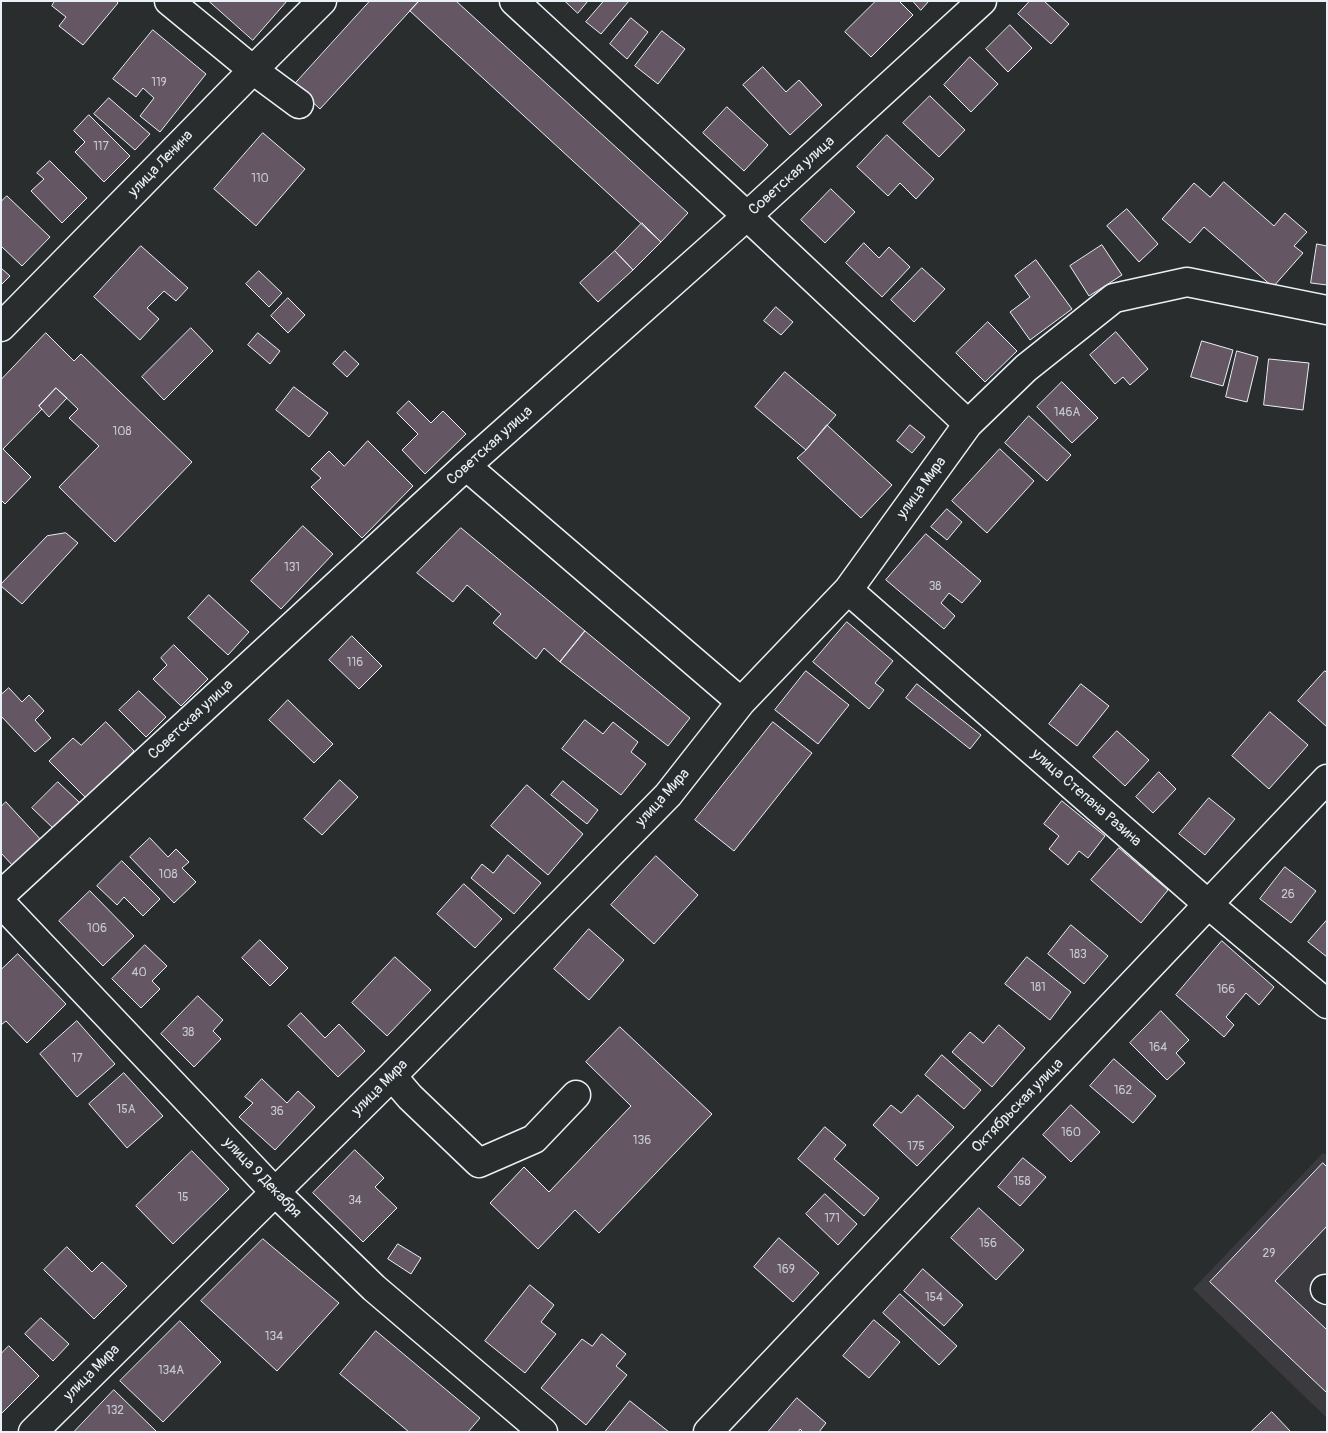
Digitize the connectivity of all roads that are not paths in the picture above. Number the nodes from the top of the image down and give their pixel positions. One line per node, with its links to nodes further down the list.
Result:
1 (170, 1): 5 (street)
2 (322, 1): 5 (street, улица Ленина)
3 (514, 1): 7 (street)
4 (982, 1): 7 (street, Советская улица)
5 (253, 70): 6 (street); 9 (street, улица Ленина)
6 (299, 104)
7 (747, 216): 10 (street); 11 (street, Советская улица)
8 (1327, 310): 10 (street, улица Мира)
9 (1, 327)
10 (968, 424): 12 (street, улица Мира)
11 (466, 466): 13 (street); 15 (street, Советская улица)
12 (848, 590): 13 (street, улица Мира); 17 (street, улица Степана Разина)
13 (741, 702): 19 (street, улица Мира)
14 (1327, 779): 17 (street, Октябрьская улица)
15 (1, 895)
16 (1, 903): 21 (street, улица 9 Декабря)
17 (1208, 905): 18 (street, улица Степана Разина); 24 (street, Октябрьская улица)
18 (1327, 1004)
19 (392, 1076): 20 (street); 21 (street, улица Мира)
20 (576, 1095)
21 (275, 1192): 22 (street, улица Мира); 23 (street, улица 9 Декабря)
22 (32, 1432)
23 (543, 1432)
24 (708, 1432)

